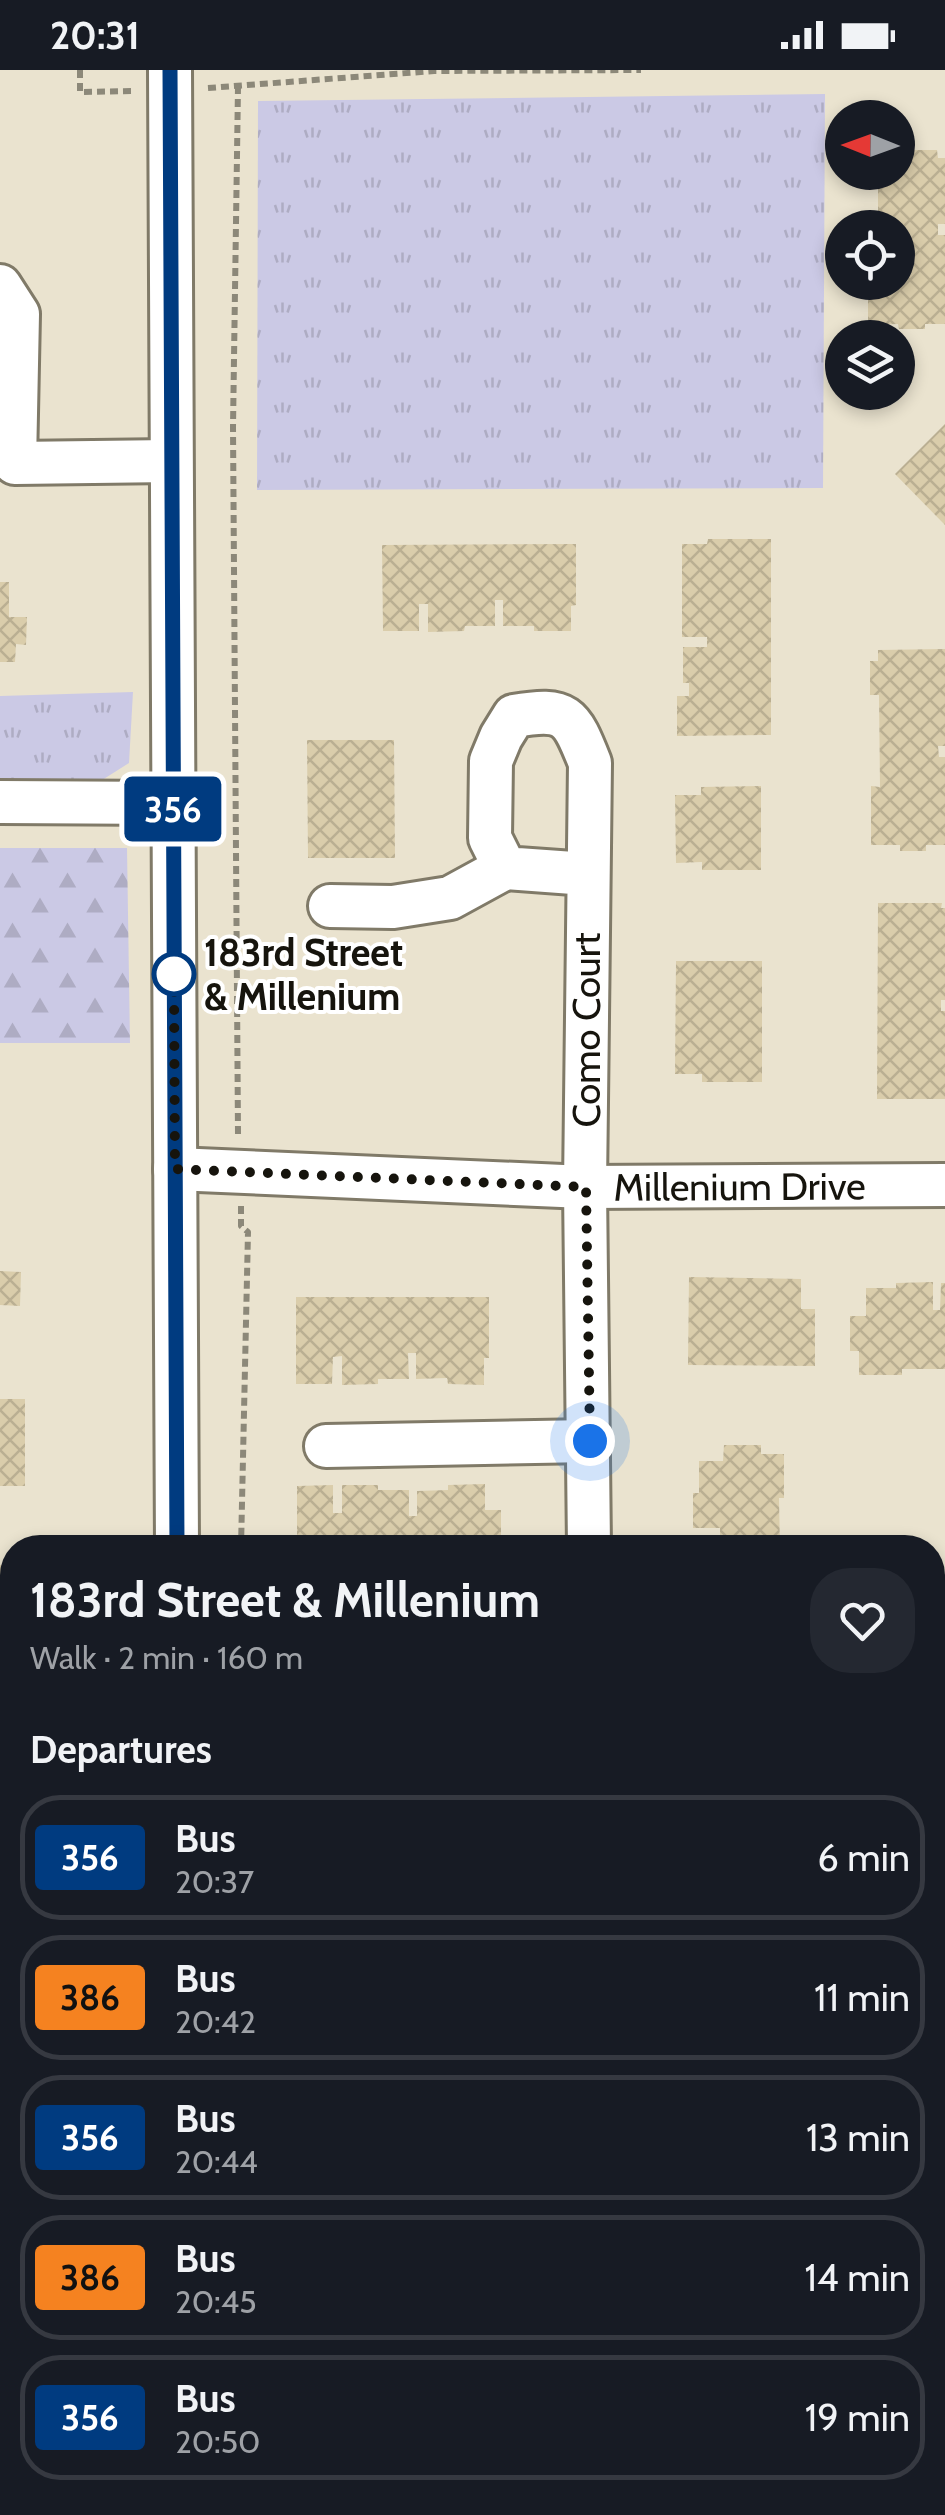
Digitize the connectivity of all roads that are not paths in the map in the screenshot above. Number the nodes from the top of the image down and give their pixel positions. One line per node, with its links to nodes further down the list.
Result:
1 (170, 70): 3 (street)
2 (0, 286): 3 (street)
3 (170, 461): 5 (street)
4 (0, 802): 5 (street)
5 (172, 803): 9 (street)
6 (505, 868): 7 (street); 7 (street, Como Court); 8 (street)
7 (587, 874): 11 (street, Como Court)
8 (330, 906)
9 (175, 1169): 11 (street, Millenium Drive); 14 (street)
10 (945, 1186): 11 (street, Millenium Drive)
11 (586, 1187): 12 (street, Como Court)
12 (590, 1441): 13 (street); 15 (street, Como Court)
13 (326, 1446)
14 (177, 1535)
15 (589, 1535)

